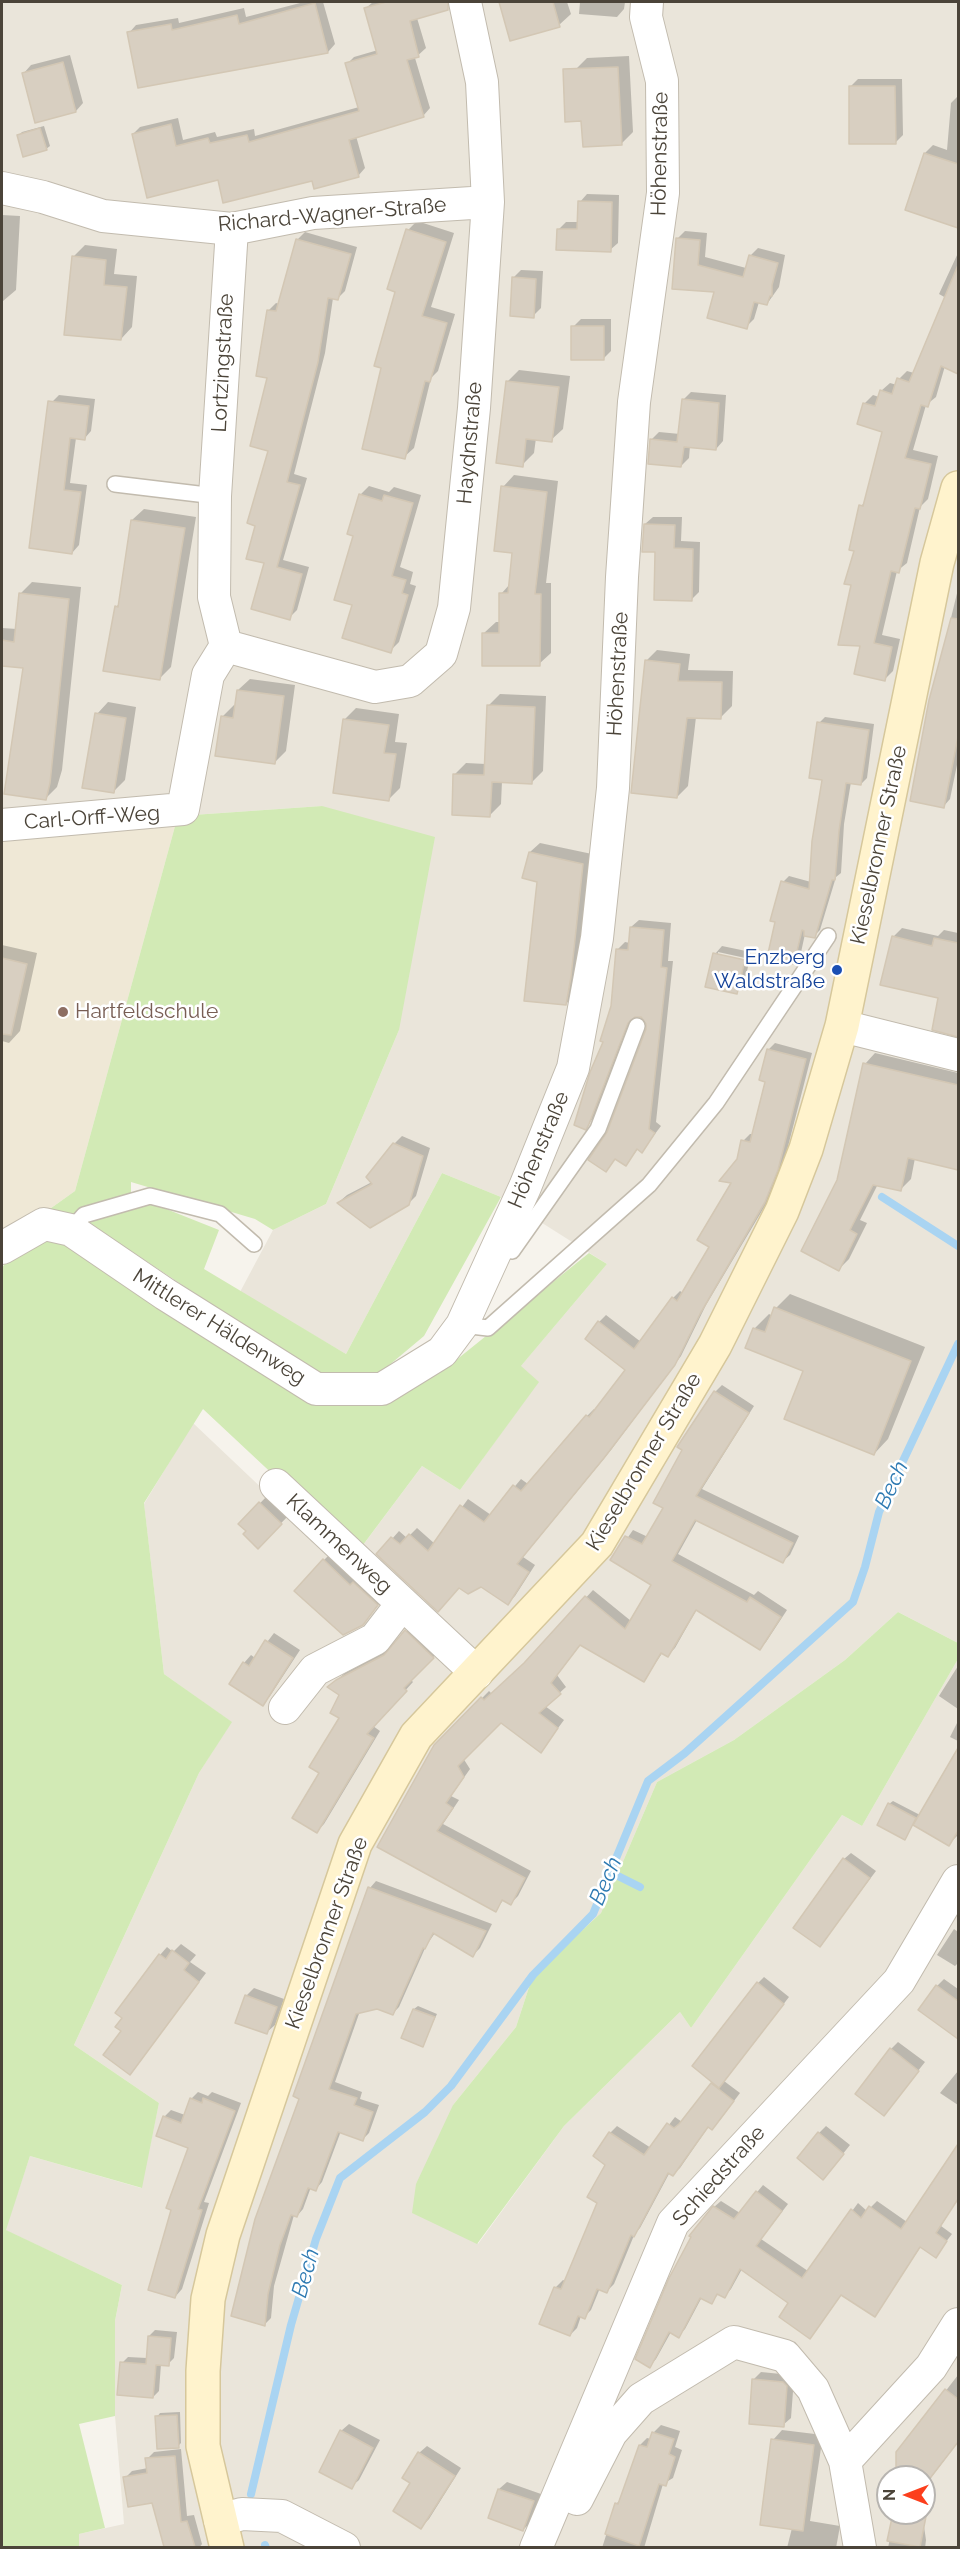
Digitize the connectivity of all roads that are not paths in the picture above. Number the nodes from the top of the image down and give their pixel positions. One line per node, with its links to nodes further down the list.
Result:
1 (465, 2): 4 (street, Haydnstraße)
2 (647, 2): 16 (street, Höhenstraße)
3 (2, 188): 5 (street, Richard-Wagner-Straße)
4 (488, 202): 5 (street, Richard-Wagner-Straße); 9 (street, Haydnstraße)
5 (231, 229): 8 (street, Lortzingstraße)
6 (116, 484): 8 (lane)
7 (958, 488): 13 (main road, Kieselbronner Straße)
8 (215, 496): 9 (street, Lortzingstraße)
9 (226, 646): 10 (street, Carl-Orff-Weg)
10 (2, 825)
11 (828, 936): 19 (lane)
12 (637, 1026): 16 (lane)
13 (842, 1026): 14 (street); 22 (main road, Kieselbronner Straße)
14 (958, 1055)
15 (71, 1230): 17 (lane); 18 (street); 19 (street, Mittlerer Häldenweg)
16 (499, 1243): 19 (street, Höhenstraße)
17 (254, 1244)
18 (2, 1248)
19 (462, 1324)
20 (276, 1485): 21 (street, Klammenweg)
21 (402, 1604): 22 (street, Klammenweg); 23 (street, Klammenweg)
22 (477, 1673): 27 (main road, Kieselbronner Straße)
23 (285, 1708)
24 (958, 1881): 29 (street, Schiedstraße)
25 (958, 2324): 26 (street)
26 (845, 2461): 30 (street); 31 (street)
27 (224, 2534): 28 (street)
28 (344, 2547)
29 (536, 2547)
30 (546, 2547)
31 (860, 2547)

